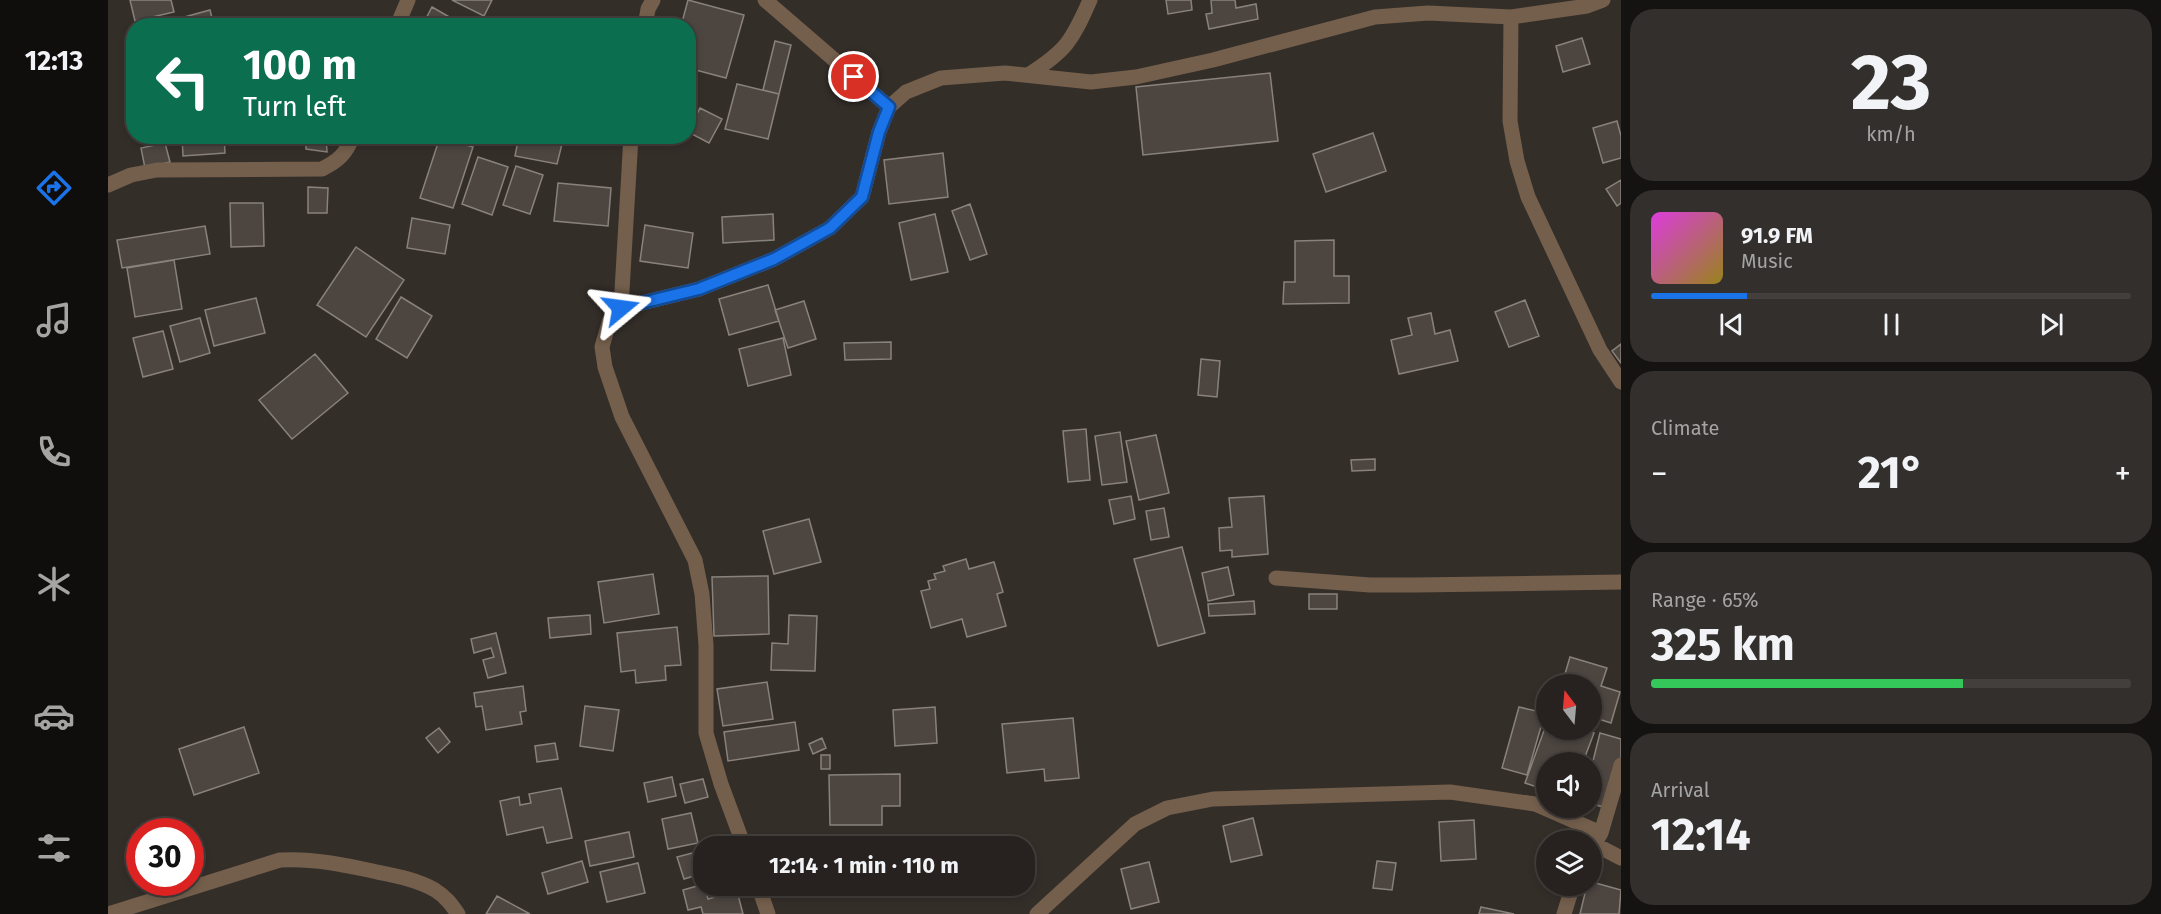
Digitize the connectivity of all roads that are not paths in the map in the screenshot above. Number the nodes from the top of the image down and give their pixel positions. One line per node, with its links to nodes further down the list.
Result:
1 (408, 0): 8 (street)
2 (652, 0): 9 (street)
3 (1090, 0): 10 (street)
4 (1603, 0): 6 (street)
5 (766, 1): 11 (street)
6 (1546, 6): 7 (street)
7 (1511, 17): 10 (street); 16 (street)
8 (400, 18)
9 (646, 18)
10 (1028, 75): 11 (street)
11 (889, 107): 15 (street)
12 (349, 144): 14 (street)
13 (631, 144): 15 (street)
14 (108, 185)
15 (621, 308): 22 (street)
16 (1621, 382)
17 (1276, 578): 18 (street)
18 (1621, 582)
19 (1621, 765): 21 (street)
20 (1576, 830): 30 (street)
21 (1599, 830)
22 (740, 836)
23 (1602, 846): 24 (street)
24 (1621, 858)
25 (762, 896): 29 (street)
26 (1570, 896): 31 (street)
27 (108, 914): 28 (street)
28 (458, 914)
29 (768, 914)
30 (1037, 914)
31 (1564, 914)

